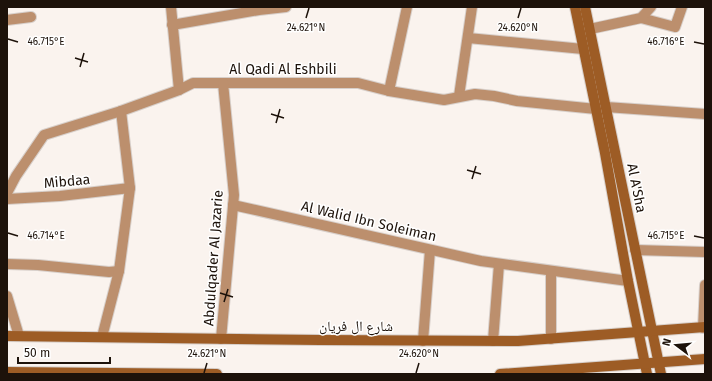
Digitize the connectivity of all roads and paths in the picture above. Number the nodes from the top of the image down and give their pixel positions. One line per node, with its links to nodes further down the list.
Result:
1 (171, 7): 13 (street)
2 (286, 7): 9 (street)
3 (407, 7): 19 (street)
4 (472, 7): 15 (street)
5 (575, 7): 16 (main road, Al A'Sha)
6 (585, 7): 14 (main road, Al A'Sha)
7 (651, 7): 11 (street)
8 (682, 7): 11 (street)
9 (259, 9): 13 (street)
10 (31, 17): 12 (street)
11 (641, 18): 14 (street)
12 (7, 20)
13 (172, 25): 18 (street)
14 (590, 29): 21 (main road, Al A'Sha)
15 (468, 38): 16 (street); 20 (street)
16 (583, 49): 22 (main road, Al A'Sha)
17 (223, 83): 18 (street, Al Qadi Al Eshbili); 19 (street, Al Qadi Al Eshbili); 28 (street, Abdulqader Al Jazarie)
18 (178, 90): 23 (street, Al Qadi Al Eshbili)
19 (389, 91): 20 (street, Al Qadi Al Eshbili)
20 (460, 96): 22 (street, Al Qadi Al Eshbili)
21 (606, 107): 24 (street); 30 (main road, Al A'Sha)
22 (596, 109): 36 (main road, Al A'Sha)
23 (121, 111): 25 (street); 26 (street, Al Qadi Al Eshbili)
24 (705, 114)
25 (130, 188): 27 (street, Mibdaa); 34 (street)
26 (7, 193)
27 (7, 199)
28 (233, 205): 29 (street, Al Walid Ibn Soleiman); 45 (street, Abdulqader Al Jazarie)
29 (430, 250): 33 (street, Al Walid Ibn Soleiman); 47 (street)
30 (635, 250): 31 (street); 40 (main road, Al A'Sha)
31 (705, 252)
32 (7, 264): 34 (street)
33 (499, 264): 35 (street, Al Walid Ibn Soleiman); 48 (street)
34 (119, 271): 44 (street)
35 (551, 271): 36 (street, Al Walid Ibn Soleiman); 46 (street)
36 (628, 281): 41 (main road, Al A'Sha)
37 (705, 285): 39 (street)
38 (7, 296): 43 (street)
39 (704, 327): 40 (main road, شارع ال فريان)
40 (652, 331): 41 (main road, شارع ال فريان); 50 (main road, Al A'Sha)
41 (638, 332): 46 (main road, شارع ال فريان); 51 (main road, Al A'Sha)
42 (7, 336): 43 (main road, شارع ال فريان)
43 (19, 336): 44 (main road, شارع ال فريان)
44 (102, 337): 45 (main road, شارع ال فريان)
45 (221, 339): 47 (main road, شارع ال فريان)
46 (551, 339): 48 (main road, شارع ال فريان)
47 (423, 341): 48 (main road, شارع ال فريان)
48 (493, 341)
49 (705, 359): 50 (main road)
50 (659, 363): 51 (main road); 59 (main road, Al A'Sha)
51 (646, 369): 53 (main road)
52 (7, 372): 54 (main road)
53 (558, 372): 55 (main road)
54 (40, 373): 56 (main road)
55 (517, 373): 58 (main road)
56 (144, 374): 57 (main road)
57 (217, 374)
58 (500, 374)
59 (661, 374)

